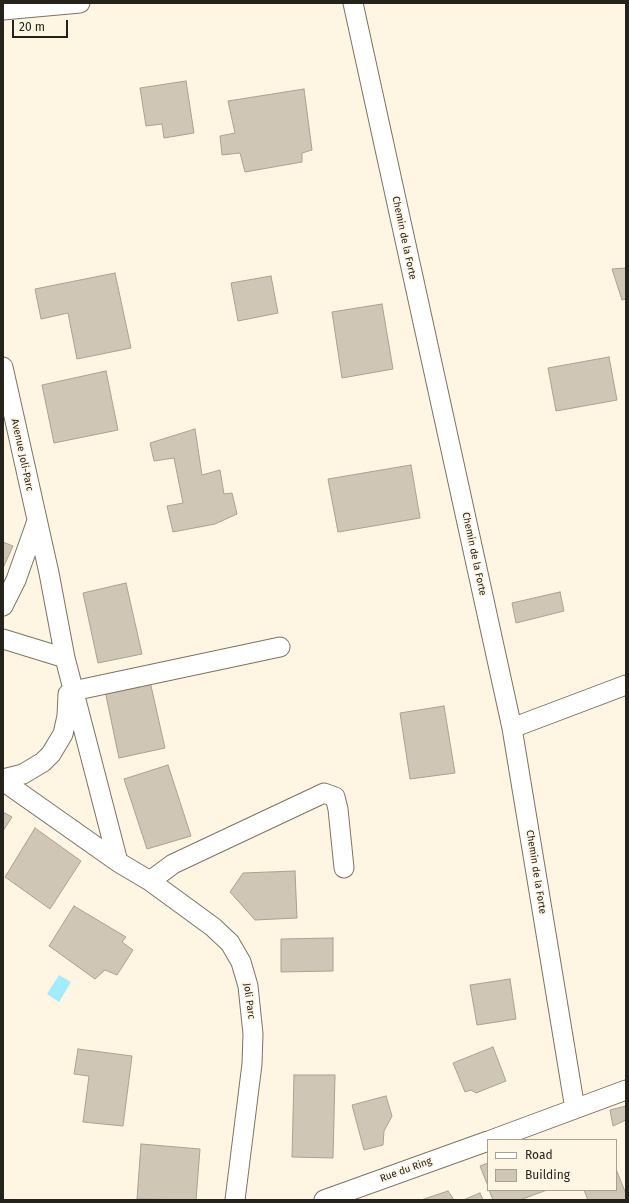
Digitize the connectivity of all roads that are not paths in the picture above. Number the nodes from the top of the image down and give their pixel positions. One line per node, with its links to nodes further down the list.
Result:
1 (80, 3): 3 (street)
2 (352, 3): 12 (street, Chemin de la Forte)
3 (3, 10)
4 (4, 375): 5 (street, Avenue Joli-Parc)
5 (37, 521): 6 (street); 9 (street, Avenue Joli-Parc)
6 (3, 606)
7 (3, 640): 9 (street)
8 (280, 647): 11 (street)
9 (67, 664): 11 (street); 13 (street)
10 (626, 685): 12 (street)
11 (73, 692): 14 (street)
12 (512, 728): 18 (street, Chemin de la Forte)
13 (3, 780): 14 (street, Joli Parc)
14 (118, 862): 16 (street, Joli Parc)
15 (344, 868): 16 (street)
16 (150, 881): 21 (street, Joli Parc)
17 (626, 1090): 18 (street, Rue du Ring)
18 (575, 1110): 19 (street, Rue du Ring)
19 (492, 1139)
20 (487, 1141): 22 (street, Rue du Ring)
21 (236, 1200)
22 (324, 1200)

